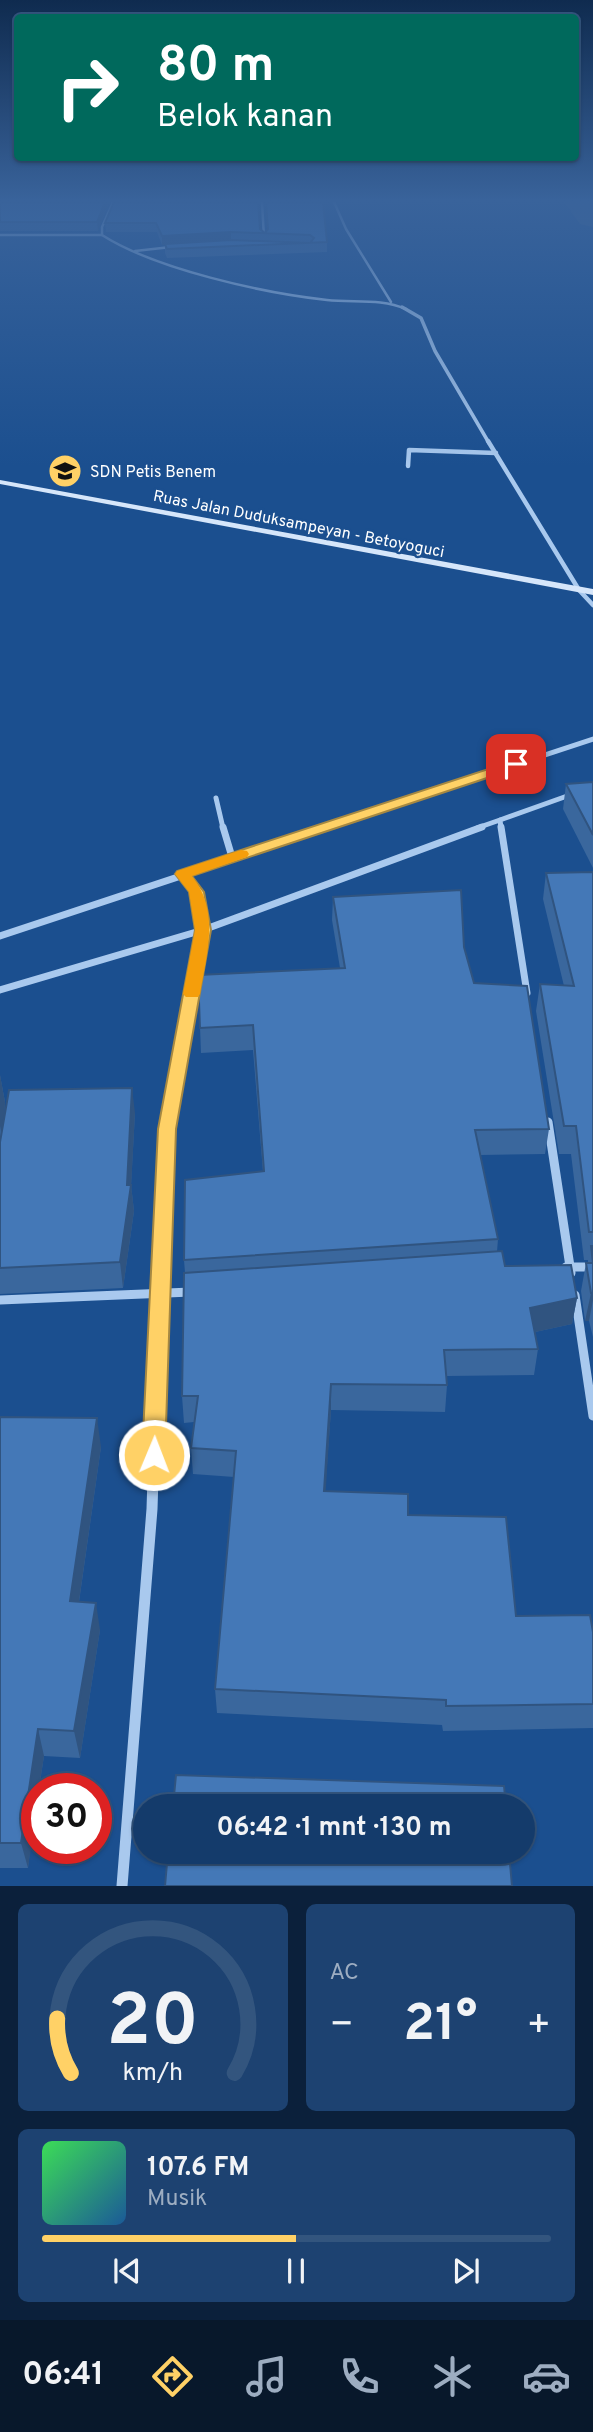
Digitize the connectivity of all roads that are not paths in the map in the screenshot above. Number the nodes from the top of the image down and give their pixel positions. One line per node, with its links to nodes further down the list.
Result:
1 (263, 290): 3 (street)
2 (384, 290): 3 (street)
3 (391, 302): 4 (street)
4 (496, 453): 5 (street); 7 (street)
5 (408, 466)
6 (0, 482): 7 (main road, Ruas Jalan Duduksampeyan - Betoyoguci)
7 (579, 590): 8 (main road, Ruas Jalan Duduksampeyan - Betoyoguci); 9 (street)
8 (593, 592)
9 (593, 605)
10 (593, 739): 14 (street)
11 (583, 790): 13 (street)
12 (216, 798): 14 (street)
13 (499, 820): 16 (street); 19 (street)
14 (232, 857): 15 (street)
15 (183, 874): 16 (street); 17 (street)
16 (203, 930): 18 (street); 25 (street)
17 (0, 936)
18 (0, 990)
19 (530, 1009)
20 (547, 1117): 21 (street)
21 (570, 1266): 22 (street); 23 (street); 27 (street)
22 (557, 1267)
23 (593, 1267)
24 (200, 1292): 25 (street)
25 (158, 1294): 26 (street); 28 (street)
26 (0, 1300)
27 (593, 1416)
28 (122, 1886)

